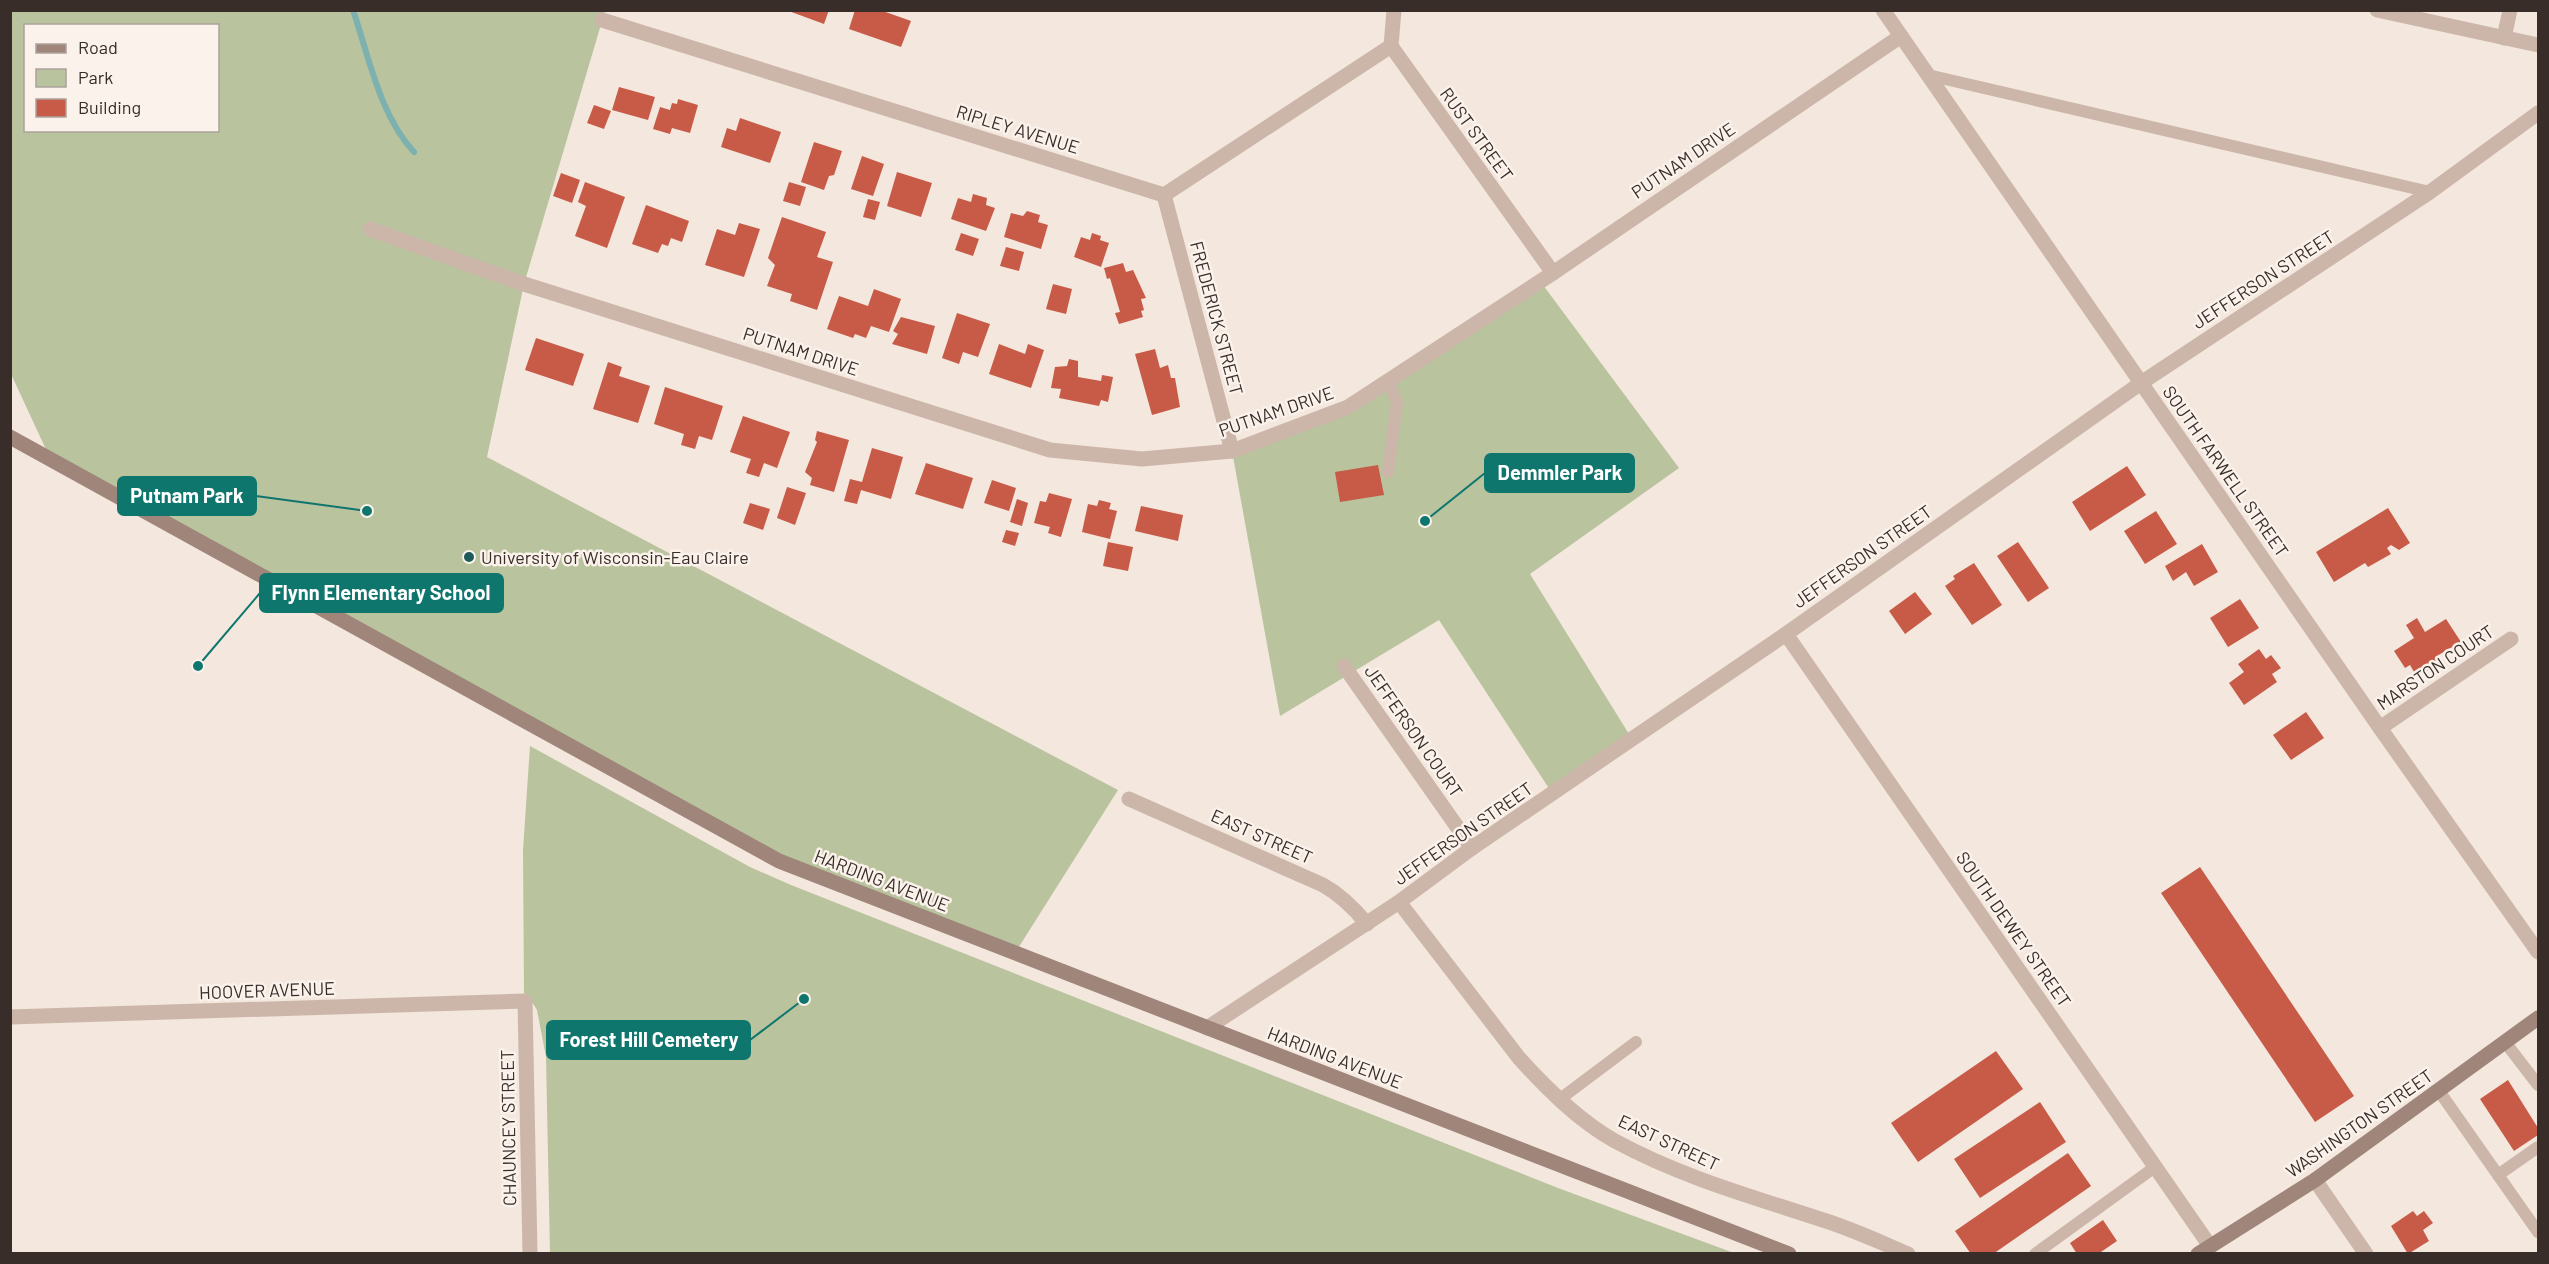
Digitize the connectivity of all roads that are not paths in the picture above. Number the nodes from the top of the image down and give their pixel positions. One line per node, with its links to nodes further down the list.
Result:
1 (1394, 10): 9 (street)
2 (1883, 10): 6 (street, SOUTH FARWELL STREET)
3 (2377, 10): 7 (street)
4 (2510, 10): 7 (street)
5 (602, 20): 13 (street, RIPLEY AVENUE)
6 (1901, 36): 10 (street, SOUTH FARWELL STREET); 15 (street, PUTNAM DRIVE)
7 (2504, 38): 8 (street)
8 (2538, 45)
9 (1391, 46): 13 (street); 15 (street, RUST STREET)
10 (1928, 75): 12 (lane); 17 (street, SOUTH FARWELL STREET)
11 (2538, 113): 12 (street, JEFFERSON STREET)
12 (2430, 192): 17 (street, JEFFERSON STREET)
13 (1164, 195): 19 (street, FREDERICK STREET)
14 (370, 229): 19 (street, PUTNAM DRIVE)
15 (1553, 273): 16 (street, PUTNAM DRIVE)
16 (1388, 381): 19 (street, PUTNAM DRIVE); 20 (lane)
17 (2141, 382): 21 (street, JEFFERSON STREET); 24 (street, SOUTH FARWELL STREET)
18 (10, 437): 33 (main road, HARDING AVENUE)
19 (1232, 451)
20 (1388, 472)
21 (1786, 634): 26 (street, JEFFERSON STREET); 40 (street, SOUTH DEWEY STREET)
22 (2511, 639): 24 (street, MARSTON COURT)
23 (1344, 666): 26 (street, JEFFERSON COURT)
24 (2380, 728): 29 (street, SOUTH FARWELL STREET)
25 (1129, 800): 28 (street, EAST STREET)
26 (1472, 848): 27 (street, JEFFERSON STREET)
27 (1399, 902): 28 (street, JEFFERSON STREET); 38 (street, EAST STREET)
28 (1367, 924): 33 (street, JEFFERSON STREET)
29 (2538, 952)
30 (525, 1001): 31 (street, HOOVER AVENUE); 45 (street, CHAUNCEY STREET)
31 (10, 1017)
32 (2538, 1018): 35 (main road, WASHINGTON STREET)
33 (1208, 1028): 46 (main road, HARDING AVENUE)
34 (1636, 1042): 38 (lane)
35 (2505, 1042): 36 (lane); 37 (main road, WASHINGTON STREET)
36 (2538, 1085)
37 (2439, 1091): 41 (lane); 42 (main road, WASHINGTON STREET)
38 (1560, 1099): 47 (street, EAST STREET)
39 (2538, 1147): 41 (lane)
40 (2155, 1167): 44 (street, SOUTH DEWEY STREET); 48 (lane)
41 (2498, 1175): 43 (lane)
42 (2315, 1180): 44 (main road, WASHINGTON STREET); 49 (street)
43 (2538, 1232)
44 (2204, 1250)
45 (530, 1254)
46 (1789, 1254)
47 (1908, 1254)
48 (2035, 1254)
49 (2366, 1254)

